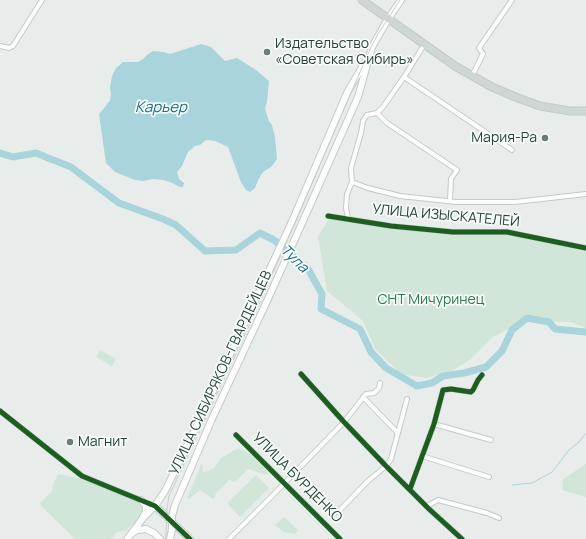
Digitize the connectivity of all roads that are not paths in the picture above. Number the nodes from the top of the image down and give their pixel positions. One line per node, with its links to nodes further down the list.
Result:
1 (42, 0): 7 (street)
2 (362, 0): 5 (main road)
3 (401, 0): 5 (main road, УЛИЦА СИБИРЯКОВ-ГВАРДЕЙЦЕВ)
4 (512, 0): 9 (street)
5 (388, 19): 6 (main road); 8 (main road, УЛИЦА СИБИРЯКОВ-ГВАРДЕЙЦЕВ)
6 (424, 45): 9 (main road); 10 (street)
7 (0, 46)
8 (370, 53): 37 (main road, УЛИЦА СИБИРЯКОВ-ГВАРДЕЙЦЕВ); 42 (main road, УЛИЦА СИБИРЯКОВ-ГВАРДЕЙЦЕВ)
9 (472, 76): 11 (main road)
10 (404, 77): 12 (street); 13 (street)
11 (586, 111)
12 (377, 113): 14 (street); 16 (street)
13 (512, 150)
14 (352, 182): 16 (street); 18 (street)
15 (586, 194): 16 (street)
16 (450, 201)
17 (328, 216): 18 (street, УЛИЦА ИЗЫСКАТЕЛЕЙ)
18 (348, 218): 19 (street, УЛИЦА ИЗЫСКАТЕЛЕЙ)
19 (586, 248)
20 (301, 374): 26 (street)
21 (482, 375): 27 (street)
22 (380, 383): 23 (street)
23 (362, 397): 26 (street); 28 (street)
24 (407, 399): 28 (street)
25 (0, 411): 36 (street)
26 (344, 422): 32 (street); 34 (street)
27 (434, 424): 30 (street); 31 (street)
28 (398, 433): 32 (street)
29 (236, 435): 34 (street, УЛИЦА БУРДЕНКО)
30 (492, 440)
31 (422, 456): 33 (street); 35 (street)
32 (386, 466): 35 (street); 39 (street)
33 (489, 477)
34 (285, 483): 47 (street); 48 (street, УЛИЦА БУРДЕНКО)
35 (410, 489): 38 (street)
36 (142, 500): 37 (street); 40 (main road)
37 (155, 506): 40 (main road, УЛИЦА СИБИРЯКОВ-ГВАРДЕЙЦЕВ); 42 (main road)
38 (427, 506): 41 (street); 49 (street)
39 (338, 512)
40 (143, 518): 43 (main road, УЛИЦА СИБИРЯКОВ-ГВАРДЕЙЦЕВ)
41 (499, 518)
42 (172, 521): 45 (main road, УЛИЦА СИБИРЯКОВ-ГВАРДЕЙЦЕВ); 46 (main road)
43 (129, 537): 44 (main road)
44 (160, 539)
45 (170, 539)
46 (190, 539)
47 (229, 539)
48 (340, 539)
49 (462, 539)

